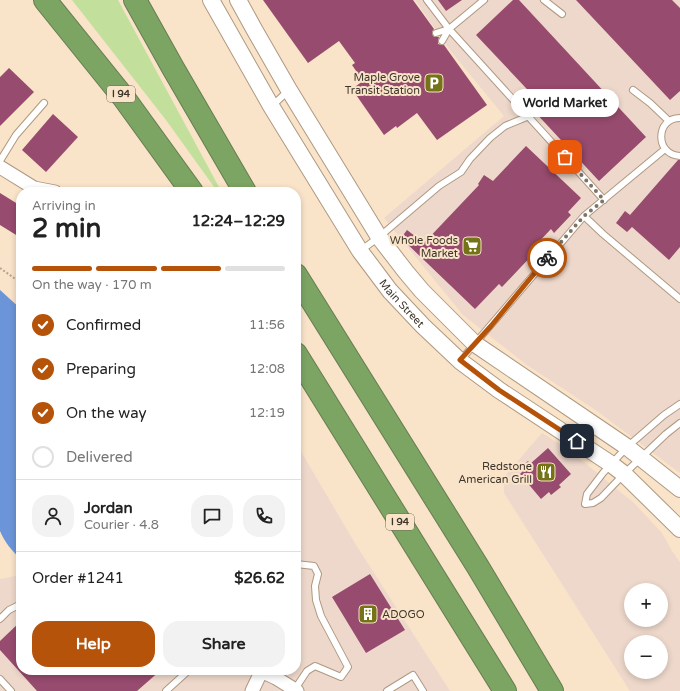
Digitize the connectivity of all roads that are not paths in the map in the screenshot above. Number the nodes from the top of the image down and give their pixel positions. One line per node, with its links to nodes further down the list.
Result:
1 (45, 0): 24 (highway, I 94)
2 (135, 0): 25 (highway)
3 (211, 0): 15 (street, Main Street)
4 (238, 0): 12 (street, Main Street)
5 (427, 0): 9 (lane)
6 (484, 0): 9 (lane)
7 (544, 0): 8 (lane)
8 (562, 14)
9 (449, 29): 10 (lane); 11 (lane); 16 (lane)
10 (436, 33)
11 (442, 41)
12 (289, 90): 15 (lane); 28 (street, Main Street)
13 (633, 90): 18 (lane)
14 (44, 102): 21 (lane)
15 (272, 106): 29 (street, Main Street)
16 (529, 116): 26 (lane); 28 (lane)
17 (680, 118): 18 (lane)
18 (669, 121): 19 (lane)
19 (665, 149): 20 (lane); 26 (lane)
20 (680, 156)
21 (0, 161)
22 (0, 167): 23 (street)
23 (32, 187)
24 (188, 187)
25 (242, 187)
26 (604, 200): 27 (lane)
27 (584, 216): 31 (lane); 32 (lane)
28 (379, 237): 29 (lane); 32 (street, Main Street)
29 (360, 251): 33 (street, Main Street)
30 (301, 283): 44 (highway)
31 (680, 299)
32 (475, 344): 33 (lane); 37 (street, Main Street)
33 (460, 360): 39 (street, Main Street)
34 (301, 362): 57 (highway, I 94)
35 (680, 404): 37 (lane)
36 (680, 423): 38 (lane)
37 (627, 447): 38 (street, Main Street); 39 (lane)
38 (641, 458): 40 (lane); 41 (street, Main Street)
39 (611, 464): 40 (street, Main Street); 40 (lane)
40 (624, 474): 42 (street, Main Street)
41 (680, 489)
42 (680, 529)
43 (301, 565): 51 (lane)
44 (478, 567): 58 (highway); 59 (highway)
45 (16, 606): 46 (lane)
46 (0, 619)
47 (183, 675): 53 (lane)
48 (258, 675): 54 (street)
49 (269, 675): 51 (street)
50 (0, 679): 52 (lane)
51 (296, 690)
52 (11, 691)
53 (166, 691)
54 (252, 691)
55 (387, 691): 56 (lane)
56 (423, 691)
57 (505, 691)
58 (552, 691)
59 (560, 691)

